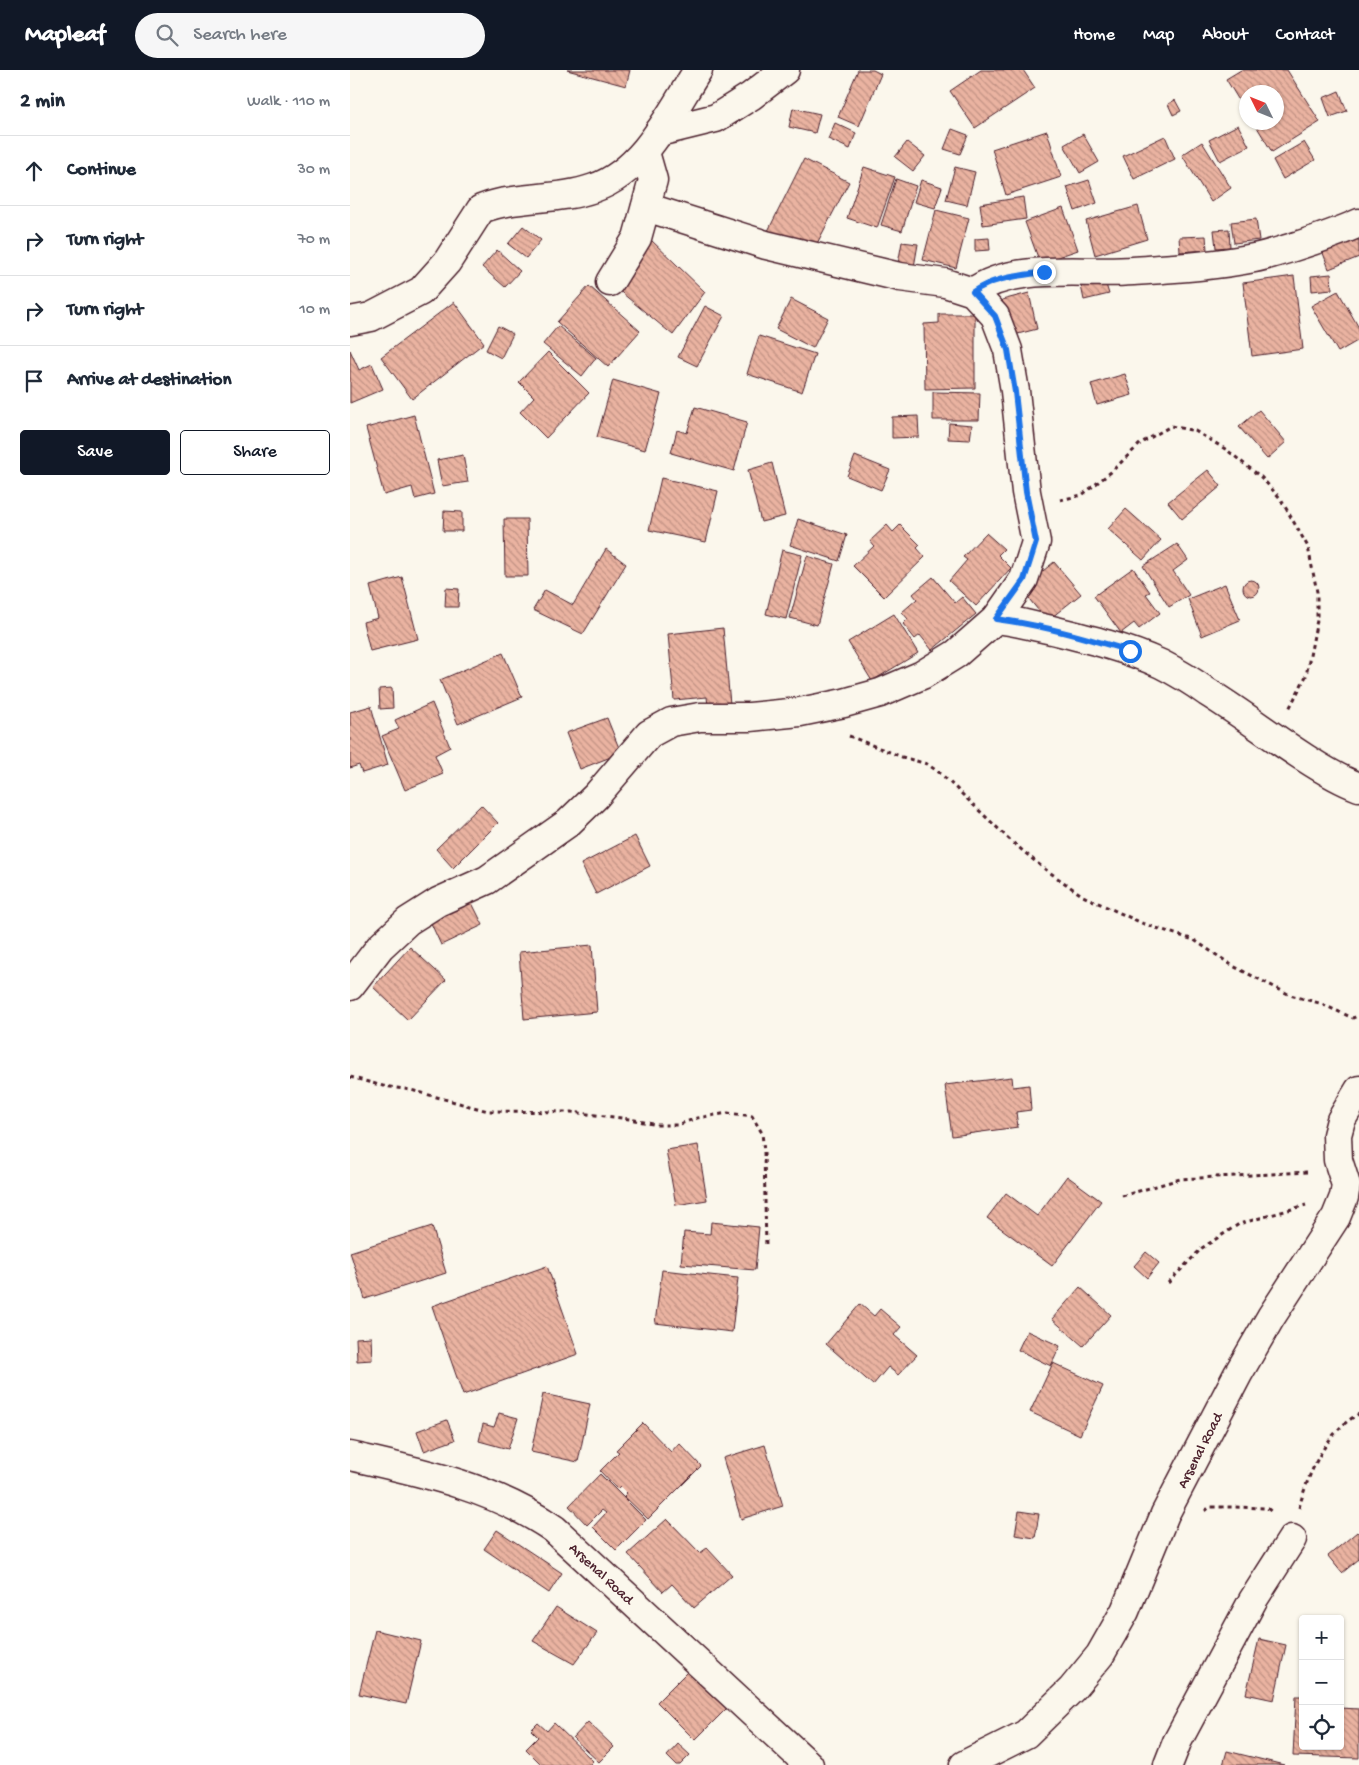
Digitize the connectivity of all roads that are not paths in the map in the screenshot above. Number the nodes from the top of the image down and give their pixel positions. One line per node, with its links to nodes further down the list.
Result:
1 (698, 70): 3 (street)
2 (785, 70): 3 (street)
3 (652, 142): 4 (street); 8 (street)
4 (646, 207): 6 (street); 7 (street)
5 (1359, 223): 7 (street)
6 (610, 282)
7 (973, 292): 9 (street)
8 (350, 322)
9 (996, 619): 10 (street); 11 (street)
10 (1359, 787)
11 (350, 986)
12 (1359, 1090): 13 (street)
13 (1350, 1193): 17 (street, Arsenal Road)
14 (350, 1456): 16 (street, Arsenal Road)
15 (1293, 1534): 18 (street)
16 (809, 1765)
17 (964, 1765)
18 (1168, 1765)

